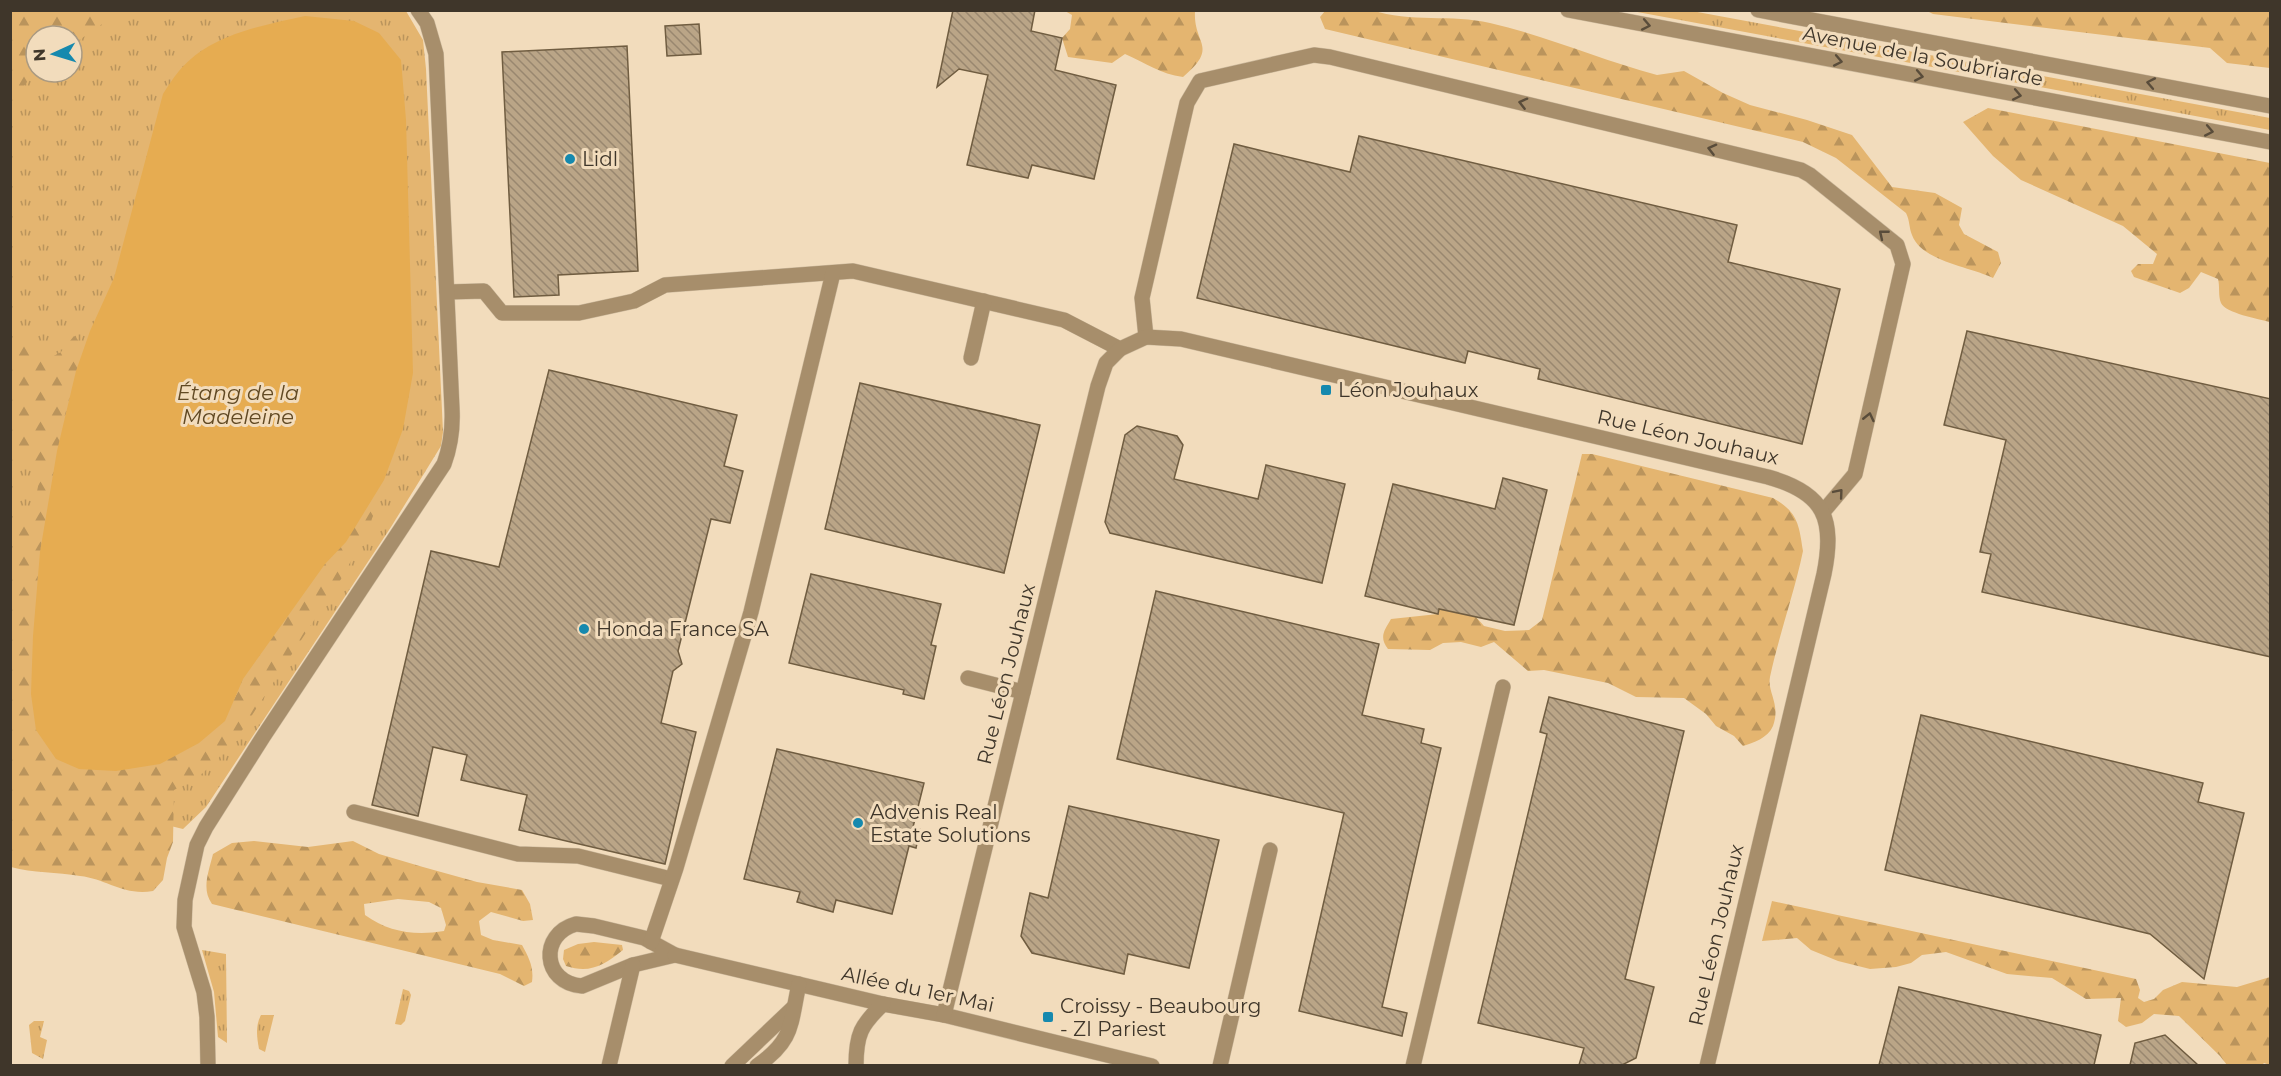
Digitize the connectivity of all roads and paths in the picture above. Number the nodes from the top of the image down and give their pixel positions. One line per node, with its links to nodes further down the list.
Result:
1 (418, 10): 7 (street)
2 (1568, 10): 5 (street, Avenue de la Soubriarde, one-way to 5)
3 (1758, 10): 4 (street, Avenue de la Soubriarde, one-way to 3)
4 (2271, 106)
5 (2271, 142)
6 (833, 273): 7 (street); 8 (street); 18 (street)
7 (447, 292): 26 (street)
8 (984, 302): 10 (street); 11 (street)
9 (1146, 337): 10 (street, Rue Léon Jouhaux); 12 (street, Rue Léon Jouhaux); 12 (street, one-way to 9)
10 (1120, 348): 15 (street, Rue Léon Jouhaux)
11 (971, 358)
12 (1823, 513): 33 (street, Rue Léon Jouhaux)
13 (968, 678): 15 (street)
14 (1503, 687): 32 (street)
15 (1023, 692): 24 (street, Rue Léon Jouhaux)
16 (354, 812): 18 (street)
17 (1269, 850): 31 (street)
18 (671, 879): 19 (street)
19 (651, 942): 20 (street, Allée du 1er Mai); 21 (street, Allée du 1er Mai)
20 (675, 955): 21 (street, Allée du 1er Mai); 22 (street, Allée du 1er Mai)
21 (633, 965): 27 (street)
22 (799, 984): 23 (street, Allée du 1er Mai); 25 (street)
23 (883, 1004): 24 (street, Allée du 1er Mai); 29 (street)
24 (944, 1015): 30 (street, Allée du 1er Mai)
25 (751, 1062): 28 (street)
26 (208, 1065)
27 (609, 1065)
28 (732, 1065)
29 (856, 1065)
30 (1152, 1065)
31 (1220, 1065)
32 (1413, 1065)
33 (1707, 1065)

